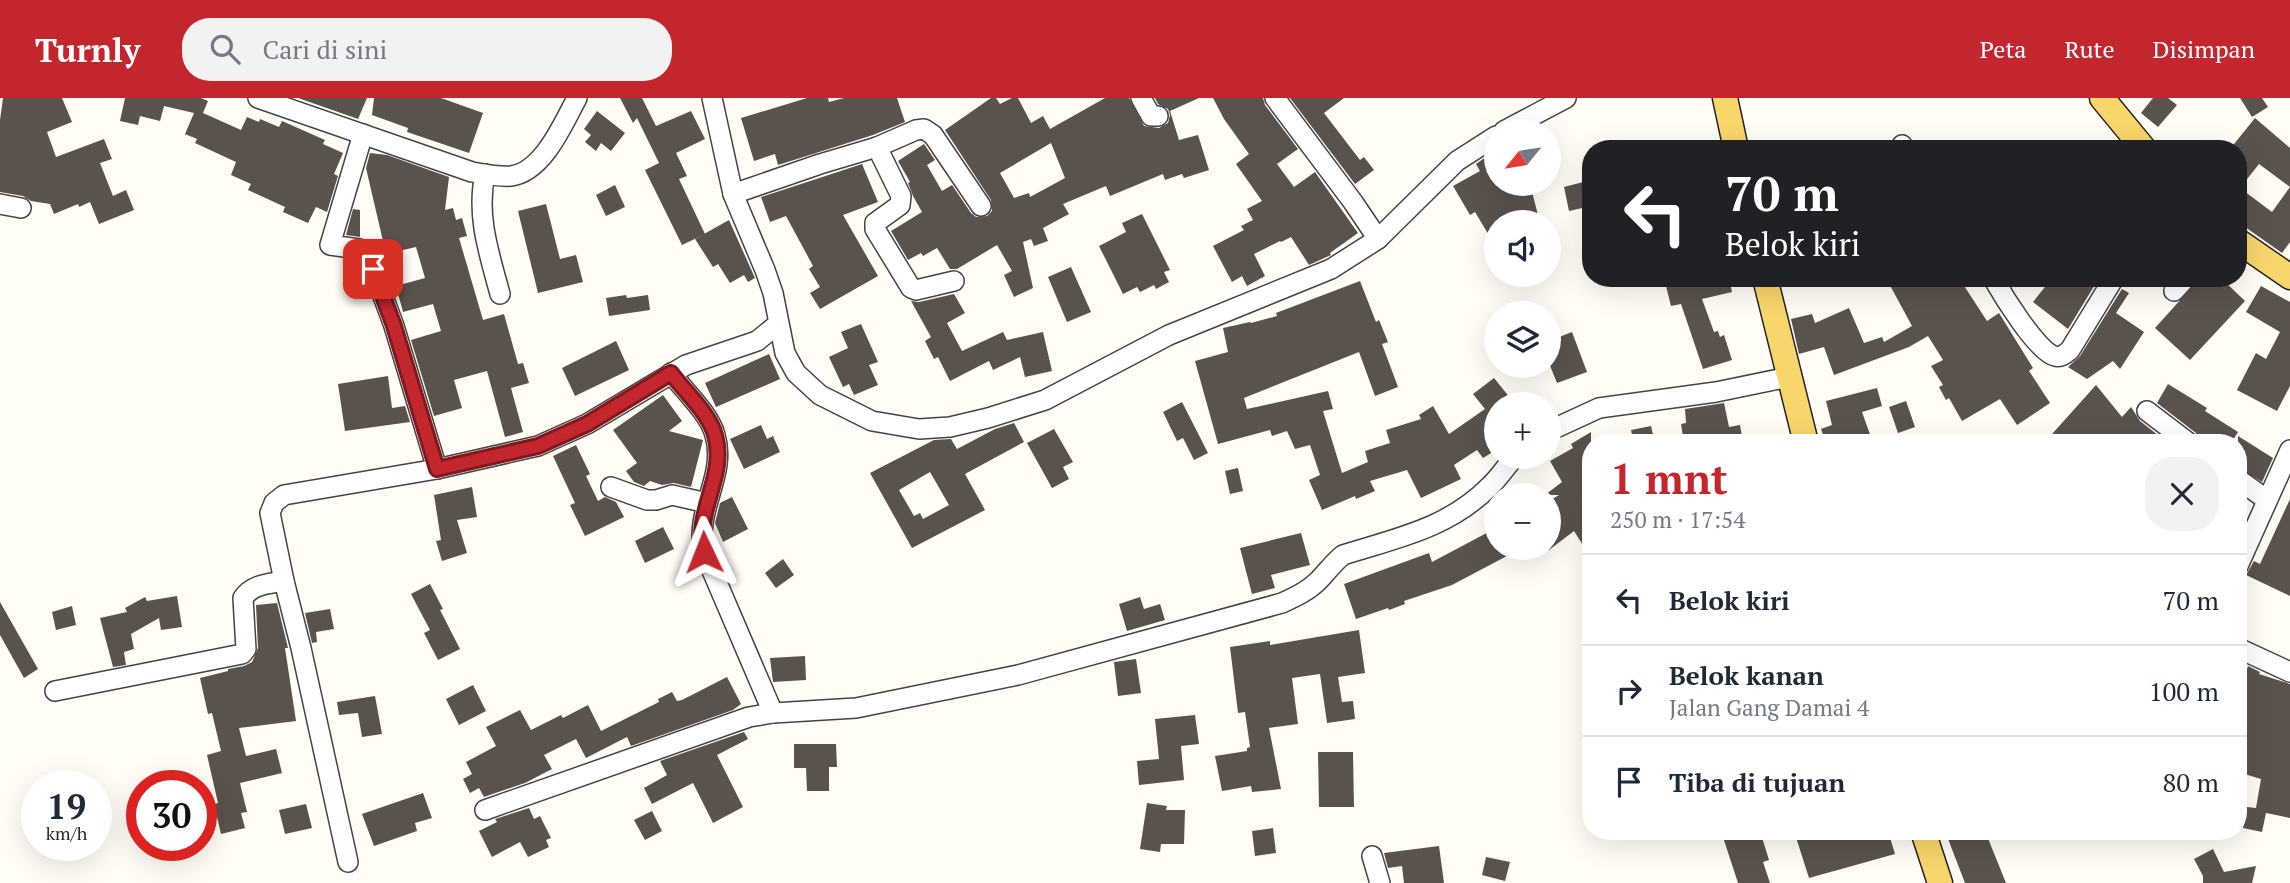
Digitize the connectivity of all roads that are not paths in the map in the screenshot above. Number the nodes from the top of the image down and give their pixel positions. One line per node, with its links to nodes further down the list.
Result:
1 (259, 98): 12 (street)
2 (577, 98): 18 (street)
3 (712, 98): 19 (street)
4 (1141, 98): 10 (street)
5 (1275, 98): 23 (street)
6 (1566, 98): 11 (street)
7 (1725, 98): 13 (main road)
8 (1738, 98): 14 (main road)
9 (2111, 101): 15 (main road)
10 (1158, 116)
11 (1527, 119)
12 (363, 134): 18 (street); 41 (street)
13 (1734, 140)
14 (1745, 140)
15 (2138, 140)
16 (1484, 143): 23 (street)
17 (877, 147): 19 (street); 21 (street); 26 (street)
18 (485, 174): 31 (street)
19 (733, 194): 32 (street)
20 (0, 204): 22 (street)
21 (981, 206)
22 (21, 208)
23 (1378, 239): 32 (street)
24 (2247, 253): 25 (main road)
25 (2290, 277)
26 (954, 281)
27 (1767, 287): 34 (main road)
28 (1775, 287): 38 (main road)
29 (1999, 287): 30 (street)
30 (2108, 287)
31 (500, 294)
32 (778, 324): 33 (street)
33 (671, 373): 41 (street); 46 (street)
34 (1790, 377): 36 (street); 37 (main road)
35 (2147, 411): 39 (street)
36 (1561, 425)
37 (1803, 434)
38 (1803, 434)
39 (2177, 434)
40 (2290, 450): 45 (street)
41 (437, 469): 48 (street)
42 (1505, 469): 52 (street)
43 (2247, 486): 45 (street)
44 (611, 487): 46 (street)
45 (2267, 500): 47 (street)
46 (707, 503): 52 (street)
47 (2247, 545)
48 (284, 581): 51 (street); 57 (street)
49 (2247, 652): 50 (street)
50 (2290, 672)
51 (55, 691)
52 (773, 713): 53 (street)
53 (485, 810)
54 (1926, 840): 59 (main road)
55 (1937, 840): 60 (main road)
56 (1372, 856): 58 (street)
57 (348, 862)
58 (1380, 883)
59 (1940, 883)
60 (1951, 883)

